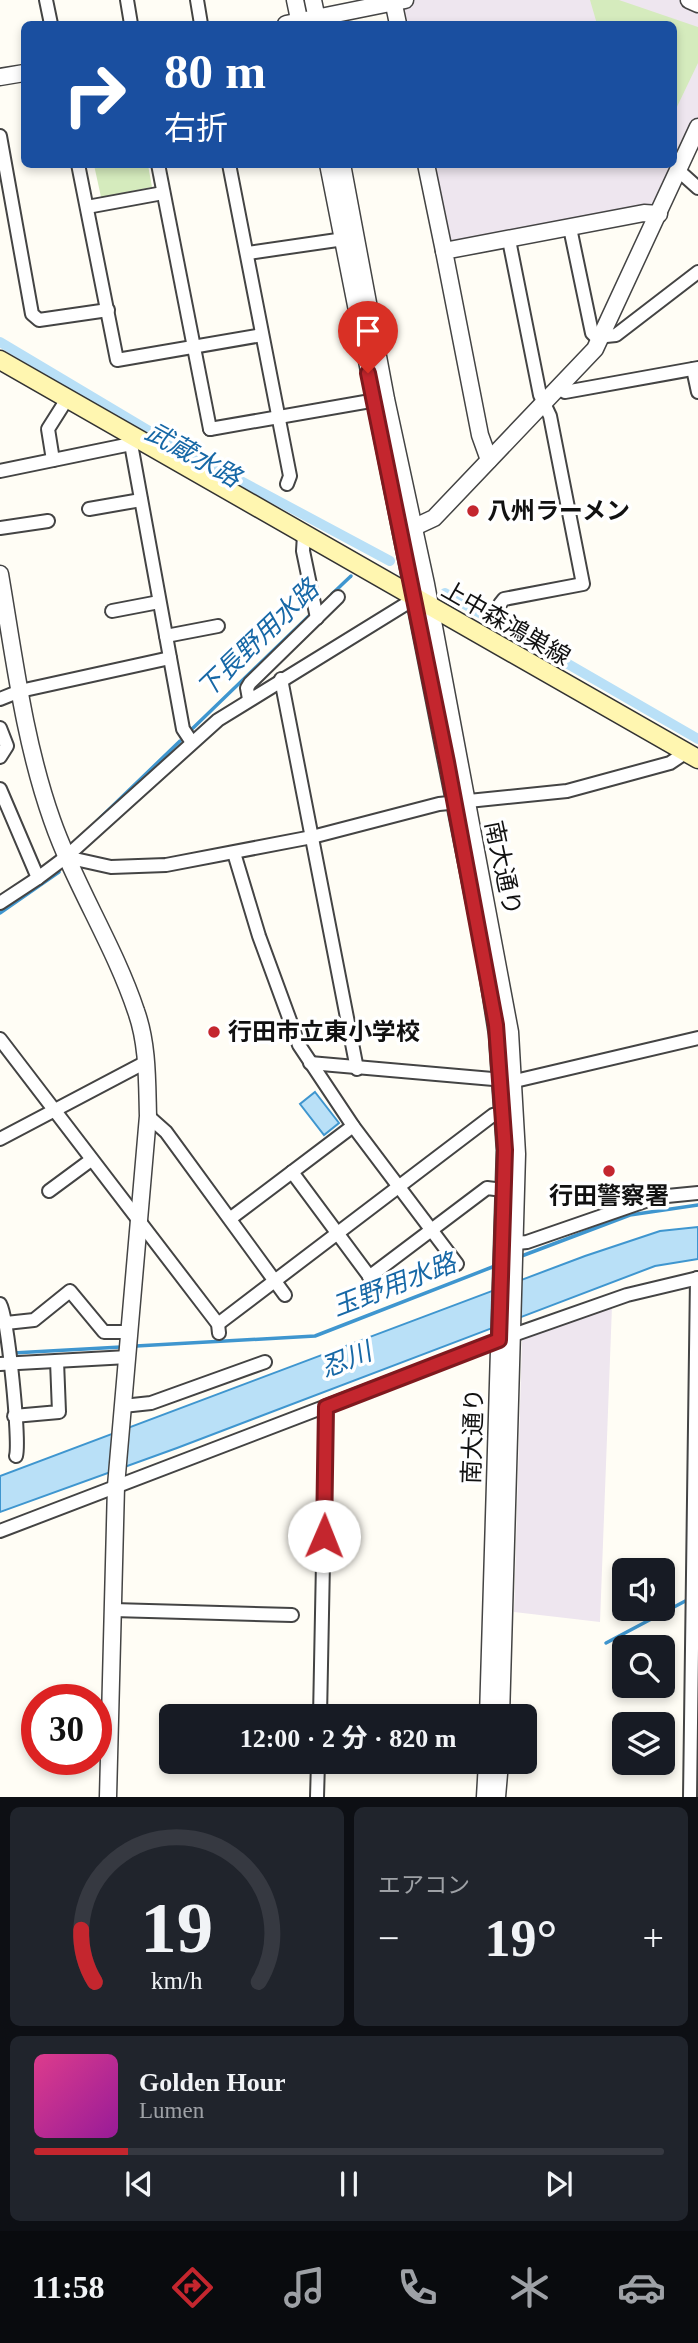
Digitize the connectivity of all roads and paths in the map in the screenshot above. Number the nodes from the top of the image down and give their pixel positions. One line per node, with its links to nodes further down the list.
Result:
1 (46, 0): 9 (street)
2 (127, 0): 10 (street)
3 (197, 0): 11 (street)
4 (295, 0): 12 (street)
5 (313, 0): 13 (street)
6 (689, 0): 8 (street)
7 (397, 1): 13 (street); 14 (street)
8 (698, 4)
9 (50, 21)
10 (130, 21)
11 (200, 21)
12 (296, 21)
13 (318, 21)
14 (398, 21)
15 (21, 74): 16 (street)
16 (0, 78)
17 (698, 127): 25 (street)
18 (0, 136): 36 (street)
19 (79, 168): 28 (street)
20 (159, 168): 27 (street)
21 (230, 168): 34 (street)
22 (329, 168): 31 (street, 南大通り)
23 (342, 168): 31 (street, 南大通り)
24 (427, 168): 33 (street)
25 (679, 171): 26 (street); 29 (street)
26 (698, 188)
27 (163, 193): 28 (street); 39 (street)
28 (87, 207): 36 (street)
29 (659, 214): 30 (street); 38 (street)
30 (570, 228): 32 (street); 38 (street)
31 (348, 238): 34 (street); 45 (street, 南大通り)
32 (509, 240): 33 (street); 46 (street)
33 (444, 251): 50 (street)
34 (248, 253): 37 (street)
35 (698, 272): 38 (street)
36 (108, 310): 39 (street)
37 (262, 335): 39 (street); 47 (street)
38 (601, 337): 42 (street)
39 (192, 347): 47 (street)
40 (0, 360): 44 (main road, 上中森鴻巣線)
41 (696, 369): 42 (street); 43 (street)
42 (559, 387): 46 (street)
43 (698, 391)
44 (66, 399): 48 (main road, 上中森鴻巣線); 49 (street)
45 (379, 400): 47 (street); 57 (street, 南大通り)
46 (543, 402): 50 (street); 63 (street)
47 (279, 419): 52 (street)
48 (133, 441): 49 (street); 53 (street); 58 (main road, 上中森鴻巣線)
49 (53, 460): 51 (street)
50 (489, 460): 57 (street)
51 (0, 471)
52 (287, 484)
53 (141, 499): 54 (street); 61 (street)
54 (89, 509)
55 (48, 520): 56 (street)
56 (0, 528)
57 (408, 531): 62 (street, 南大通り)
58 (304, 535): 62 (main road, 上中森鴻巣線); 65 (street)
59 (0, 575): 70 (street)
60 (338, 597): 65 (street)
61 (159, 602): 64 (street); 67 (street)
62 (422, 604): 69 (street); 75 (main road, 上中森鴻巣線); 78 (street, 南大通り)
63 (500, 604)
64 (111, 611)
65 (316, 613): 72 (street)
66 (218, 626): 67 (street)
67 (166, 636): 68 (street)
68 (170, 658): 70 (street); 74 (street)
69 (281, 679): 72 (street); 79 (street)
70 (20, 691): 71 (street); 81 (street)
71 (0, 699)
72 (249, 699): 74 (street)
73 (0, 728): 76 (street)
74 (191, 741): 81 (street)
75 (692, 756): 78 (street)
76 (0, 757)
77 (0, 789): 82 (street)
78 (461, 802): 79 (street); 89 (street, 南大通り)
79 (312, 836): 80 (street); 88 (street)
80 (234, 853): 81 (street); 87 (street)
81 (66, 857): 82 (street); 86 (street)
82 (38, 878): 83 (street)
83 (0, 903)
84 (698, 1038): 89 (street)
85 (0, 1039): 90 (street)
86 (146, 1062): 90 (street); 92 (street)
87 (310, 1063): 88 (street); 93 (street)
88 (357, 1069): 89 (street)
89 (508, 1081): 91 (street, 南大通り); 105 (street, 南大通り)
90 (53, 1110): 94 (street); 95 (street)
91 (504, 1112): 97 (street); 99 (street, 南大通り)
92 (148, 1116): 101 (street); 102 (street)
93 (353, 1126): 96 (street); 97 (street)
94 (0, 1139)
95 (91, 1160): 98 (street); 102 (street)
96 (292, 1172): 101 (street); 104 (street)
97 (399, 1186): 103 (street); 104 (street)
98 (49, 1191)
99 (503, 1191): 103 (street); 105 (street, 南大通り)
100 (698, 1193): 105 (street)
101 (231, 1218): 109 (street)
102 (139, 1223): 109 (street); 114 (street)
103 (431, 1229): 106 (street); 107 (street)
104 (336, 1234): 107 (street); 109 (street)
105 (508, 1261): 115 (street, 南大通り)
106 (457, 1264)
107 (369, 1277): 110 (street)
108 (698, 1278): 115 (street); 128 (street)
109 (276, 1282): 111 (street)
110 (378, 1288)
111 (285, 1295)
112 (0, 1304): 113 (street)
113 (6, 1323): 114 (street); 117 (street)
114 (130, 1332): 116 (street)
115 (506, 1335): 120 (street); 130 (street, 南大通り); 131 (street, 南大通り)
116 (128, 1357): 118 (street); 121 (street)
117 (7, 1359): 118 (street); 122 (street)
118 (57, 1361): 122 (street)
119 (265, 1362): 121 (street)
120 (326, 1407): 124 (street); 129 (street)
121 (123, 1413): 124 (street)
122 (13, 1416): 123 (street)
123 (16, 1456)
124 (117, 1483): 125 (street); 126 (street)
125 (0, 1531)
126 (113, 1610): 127 (street); 136 (street)
127 (292, 1615)
128 (696, 1671): 132 (street)
129 (320, 1704)
130 (489, 1704)
131 (501, 1704)
132 (695, 1737): 140 (street)
133 (318, 1774): 137 (street)
134 (486, 1774): 138 (street)
135 (499, 1774): 139 (street)
136 (108, 1797)
137 (317, 1797)
138 (485, 1797)
139 (496, 1797)
140 (690, 1797)

